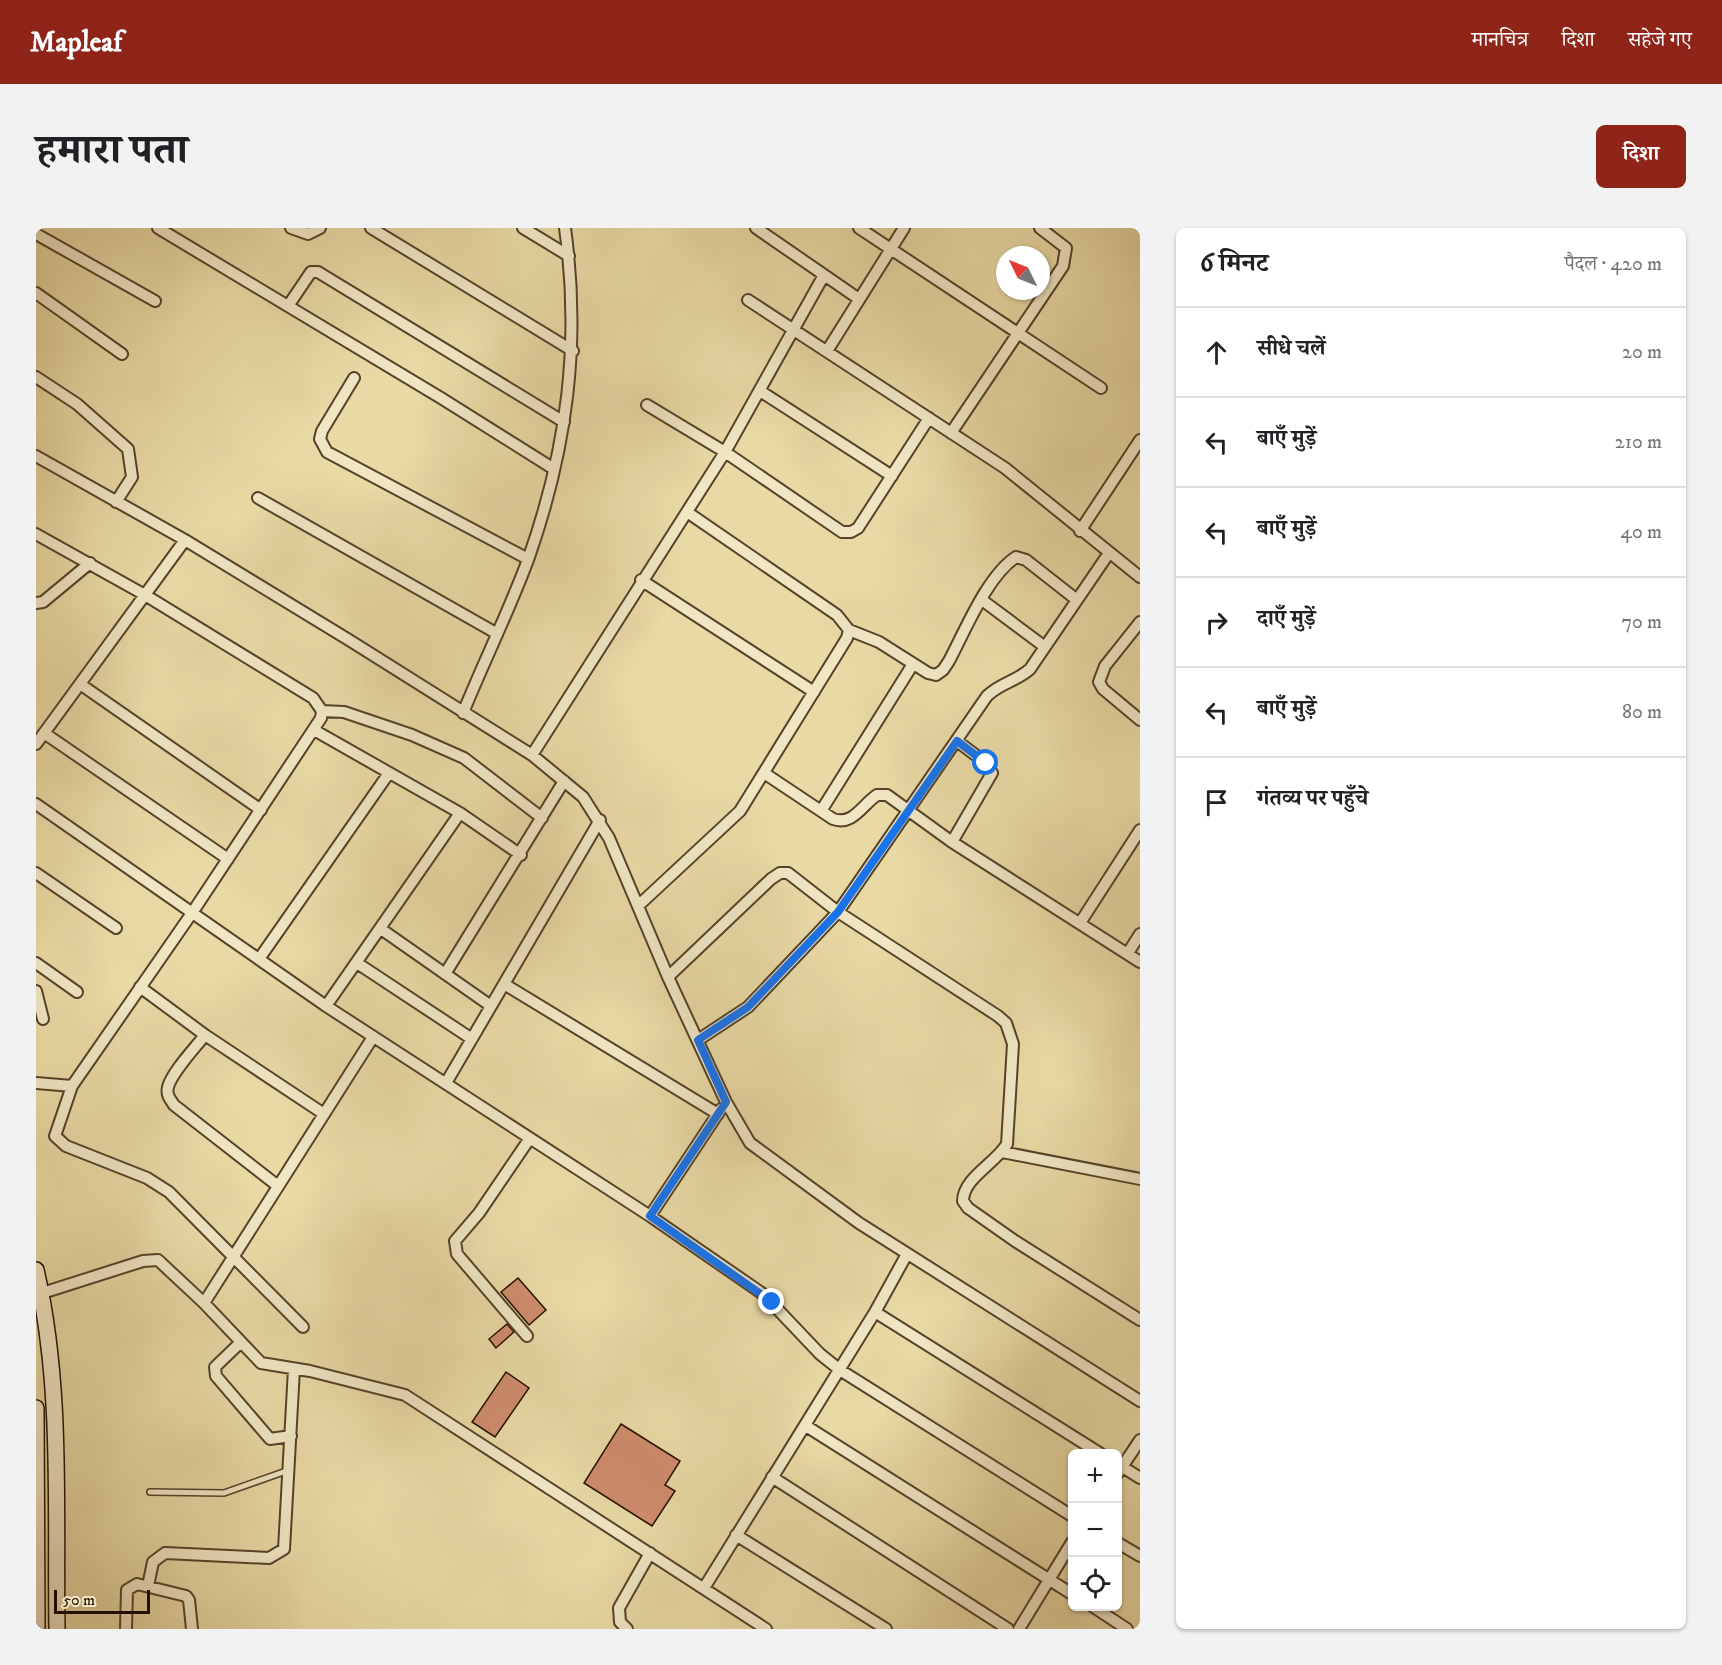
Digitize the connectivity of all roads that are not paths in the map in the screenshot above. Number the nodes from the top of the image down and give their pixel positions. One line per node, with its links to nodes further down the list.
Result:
1 (158, 228): 19 (street)
2 (291, 228): 3 (street)
3 (320, 228)
4 (371, 228): 22 (street)
5 (523, 228): 13 (street)
6 (565, 228): 13 (street)
7 (756, 228): 14 (street)
8 (859, 228): 12 (street)
9 (904, 228): 12 (street)
10 (1040, 228): 21 (street)
11 (39, 234): 18 (street)
12 (891, 249): 16 (street); 21 (street)
13 (569, 256): 22 (street)
14 (824, 275): 16 (street); 20 (street)
15 (36, 293): 24 (street)
16 (859, 299): 23 (street)
17 (748, 300): 20 (street)
18 (155, 301)
19 (288, 306): 31 (street); 36 (street)
20 (795, 331): 23 (street); 28 (street)
21 (1018, 333): 27 (street); 32 (street)
22 (573, 351): 31 (street)
23 (827, 351): 30 (street)
24 (123, 354)
25 (36, 377): 39 (street)
26 (354, 378): 45 (street)
27 (1101, 388)
28 (760, 391): 34 (street); 37 (street)
29 (647, 405): 34 (street)
30 (929, 418): 32 (street); 37 (street)
31 (564, 422): 36 (street)
32 (951, 433): 41 (street)
33 (1140, 440): 41 (street)
34 (724, 452): 37 (street); 40 (street)
35 (36, 456): 39 (street)
36 (554, 469): 45 (street)
37 (892, 476)
38 (258, 498): 55 (street)
39 (116, 502): 43 (street)
40 (687, 512): 48 (street); 54 (street)
41 (1080, 531): 44 (street)
42 (36, 534): 46 (street)
43 (185, 540): 49 (street); 61 (street)
44 (1108, 553): 47 (street); 51 (street)
45 (528, 559): 55 (street)
46 (90, 563): 49 (street); 52 (street)
47 (1140, 577)
48 (641, 580): 59 (street); 67 (street)
49 (145, 595): 58 (street); 60 (street)
50 (982, 600): 51 (street); 56 (street); 57 (street)
51 (1077, 600): 56 (street)
52 (36, 603)
53 (1140, 622): 62 (street)
54 (849, 630): 57 (street); 59 (street)
55 (496, 633): 61 (street)
56 (1045, 647): 65 (street)
57 (914, 664): 73 (street)
58 (80, 684): 64 (street); 72 (street)
59 (814, 692): 69 (street)
60 (322, 711): 63 (street); 76 (street)
61 (463, 713): 67 (street)
62 (1140, 720)
63 (314, 730): 68 (street); 72 (street)
64 (44, 733): 66 (street); 81 (street)
65 (957, 741): 74 (street); 79 (street)
66 (36, 744)
67 (532, 755): 70 (street)
68 (389, 773): 75 (street); 91 (street)
69 (764, 773): 73 (street); 83 (street)
70 (564, 782): 76 (street); 77 (street)
71 (36, 804): 85 (street)
72 (261, 810): 81 (street)
73 (821, 811): 74 (street)
74 (908, 812): 79 (street); 84 (street)
75 (460, 813): 80 (street); 88 (street)
76 (542, 818): 80 (street)
77 (600, 820): 83 (street); 97 (street)
78 (1140, 830): 86 (street)
79 (952, 843): 86 (street)
80 (520, 855): 95 (street)
81 (228, 859): 85 (street)
82 (36, 873): 87 (street)
83 (639, 905): 96 (street)
84 (838, 912): 96 (street); 107 (street); 115 (street)
85 (192, 913): 91 (street); 98 (street)
86 (1080, 923): 90 (street)
87 (116, 928)
88 (381, 929): 94 (street); 95 (street)
89 (1140, 934): 90 (street)
90 (1128, 953): 92 (street)
91 (260, 959): 101 (street)
92 (1140, 962)
93 (36, 963): 100 (street)
94 (357, 963): 101 (street); 106 (street)
95 (445, 974): 102 (street)
96 (668, 977): 107 (street)
97 (504, 984): 102 (street); 113 (street)
98 (140, 987): 104 (street); 110 (street)
99 (36, 991): 103 (street)
100 (77, 992)
101 (326, 1006): 105 (street)
102 (491, 1006): 106 (street)
103 (43, 1018)
104 (205, 1035): 112 (street); 117 (street)
105 (373, 1037): 109 (street); 112 (street)
106 (472, 1039): 109 (street)
107 (698, 1040): 111 (street)
108 (36, 1083): 110 (street)
109 (446, 1083): 114 (street)
110 (72, 1086): 120 (street)
111 (726, 1102): 113 (street); 119 (street)
112 (324, 1114): 117 (street)
113 (718, 1114): 118 (street)
114 (530, 1138): 118 (street); 127 (street)
115 (1002, 1152): 116 (street); 125 (street)
116 (1140, 1179)
117 (278, 1186): 120 (street)
118 (650, 1216): 130 (street)
119 (907, 1254): 124 (street); 131 (street)
120 (234, 1257): 123 (street); 126 (street)
121 (36, 1270): 122 (main road)
122 (39, 1295): 123 (street); 143 (main road)
123 (204, 1303): 128 (street)
124 (875, 1312): 130 (street); 136 (street)
125 (1140, 1320)
126 (303, 1327)
127 (527, 1336)
128 (240, 1343): 129 (street); 134 (street)
129 (294, 1369): 134 (street); 149 (street)
130 (840, 1370): 133 (street); 145 (street)
131 (1140, 1401)
132 (36, 1408): 144 (main road)
133 (806, 1426): 140 (street); 151 (street)
134 (291, 1436): 139 (street)
135 (1140, 1440): 137 (street)
136 (1093, 1449)
137 (1122, 1464)
138 (1122, 1469): 141 (street)
139 (289, 1470): 142 (lane); 152 (street)
140 (772, 1478): 146 (street); 163 (street)
141 (1140, 1478)
142 (150, 1492)
143 (57, 1495): 144 (main road); 157 (main road)
144 (36, 1497): 156 (main road)
145 (1068, 1513)
146 (736, 1535): 153 (street); 162 (street)
147 (1122, 1545): 150 (street)
148 (1068, 1548): 151 (street)
149 (650, 1553): 153 (street); 160 (street)
150 (1140, 1556)
151 (1049, 1579): 154 (street); 164 (street)
152 (148, 1586): 158 (street); 159 (street)
153 (704, 1588): 161 (street)
154 (1068, 1591)
155 (1100, 1611): 165 (street)
156 (37, 1629)
157 (57, 1629)
158 (126, 1629)
159 (192, 1629)
160 (627, 1629)
161 (766, 1629)
162 (886, 1629)
163 (1008, 1629)
164 (1019, 1629)
165 (1127, 1629)

